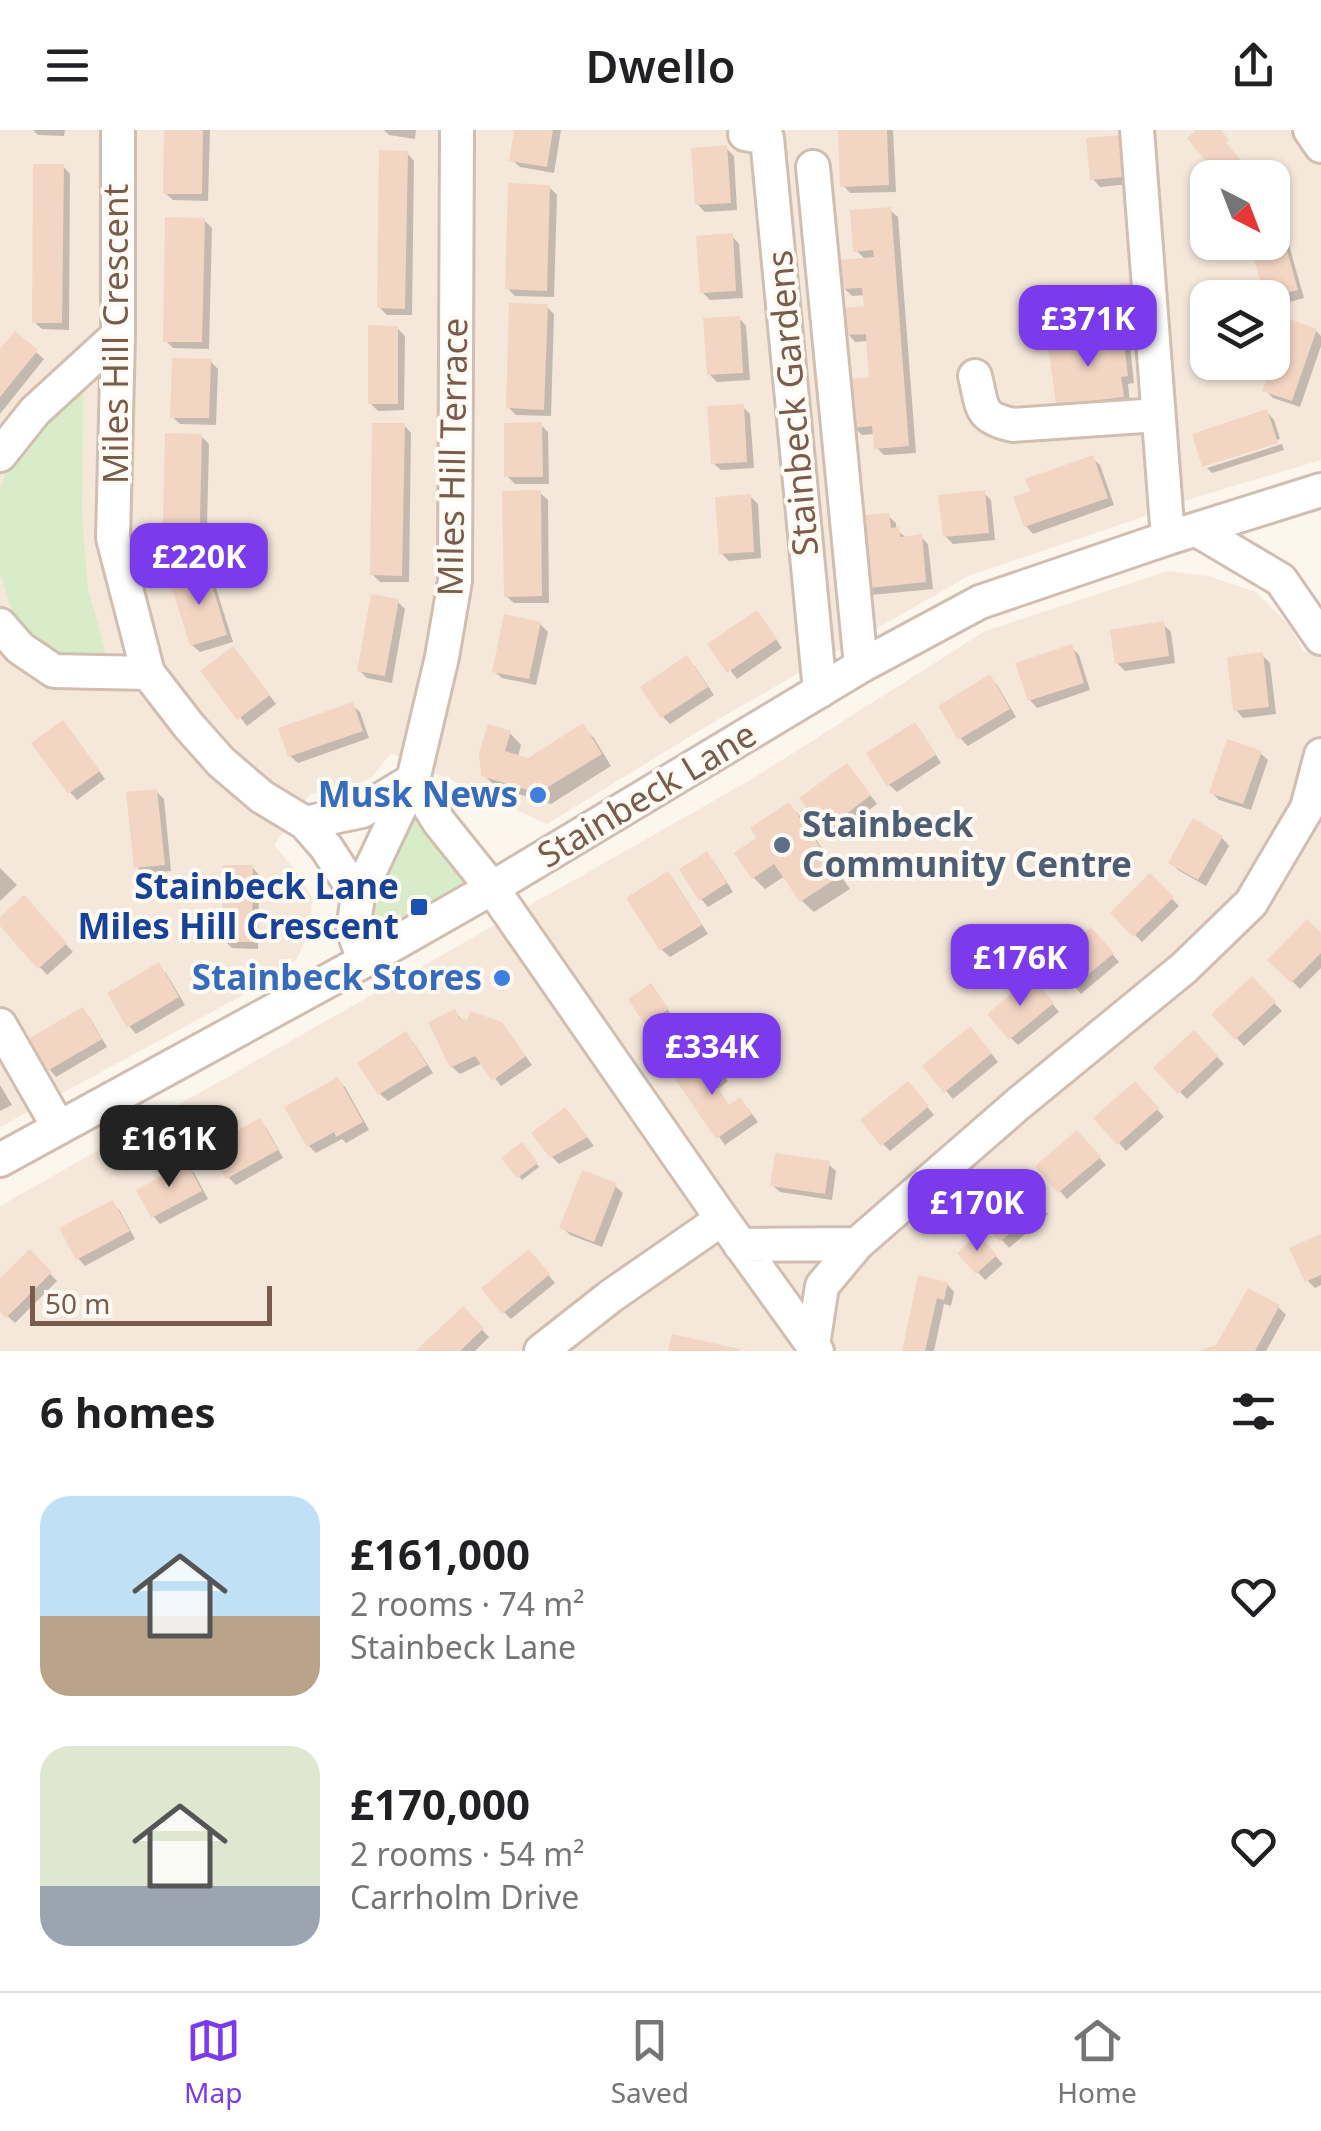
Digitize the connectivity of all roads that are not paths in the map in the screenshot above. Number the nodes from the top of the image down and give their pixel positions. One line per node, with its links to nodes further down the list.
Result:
1 (118, 130): 8 (street, Miles Hill Crescent)
2 (457, 130): 20 (street, Miles Hill Terrace)
3 (1137, 130): 10 (street)
4 (1310, 130): 6 (street)
5 (744, 134): 18 (street, Stainbeck Gardens)
6 (1321, 146)
7 (813, 167): 16 (street)
8 (118, 335): 11 (street); 17 (street, Miles Hill Crescent)
9 (975, 376): 10 (street)
10 (1158, 415): 13 (street)
11 (0, 455)
12 (1321, 490): 13 (street, Stainbeck Lane)
13 (1183, 534): 15 (street); 16 (street, Stainbeck Lane)
14 (0, 625): 17 (street)
15 (1321, 638)
16 (860, 666): 18 (street, Stainbeck Lane)
17 (148, 673): 21 (street, Miles Hill Crescent)
18 (820, 691): 22 (street, Stainbeck Lane)
19 (1321, 755): 29 (street)
20 (413, 780): 21 (street); 22 (street); 23 (street, Miles Hill Terrace)
21 (305, 824): 23 (street, Miles Hill Crescent)
22 (492, 888): 24 (street, Stainbeck Lane); 28 (street)
23 (358, 896): 24 (street, Miles Hill Terrace)
24 (364, 961): 26 (street, Stainbeck Lane)
25 (0, 1026): 26 (street)
26 (59, 1128): 27 (street, Stainbeck Lane)
27 (0, 1160)
28 (731, 1232): 29 (street); 30 (street); 31 (street)
29 (857, 1244): 30 (street)
30 (815, 1348)
31 (541, 1351)

